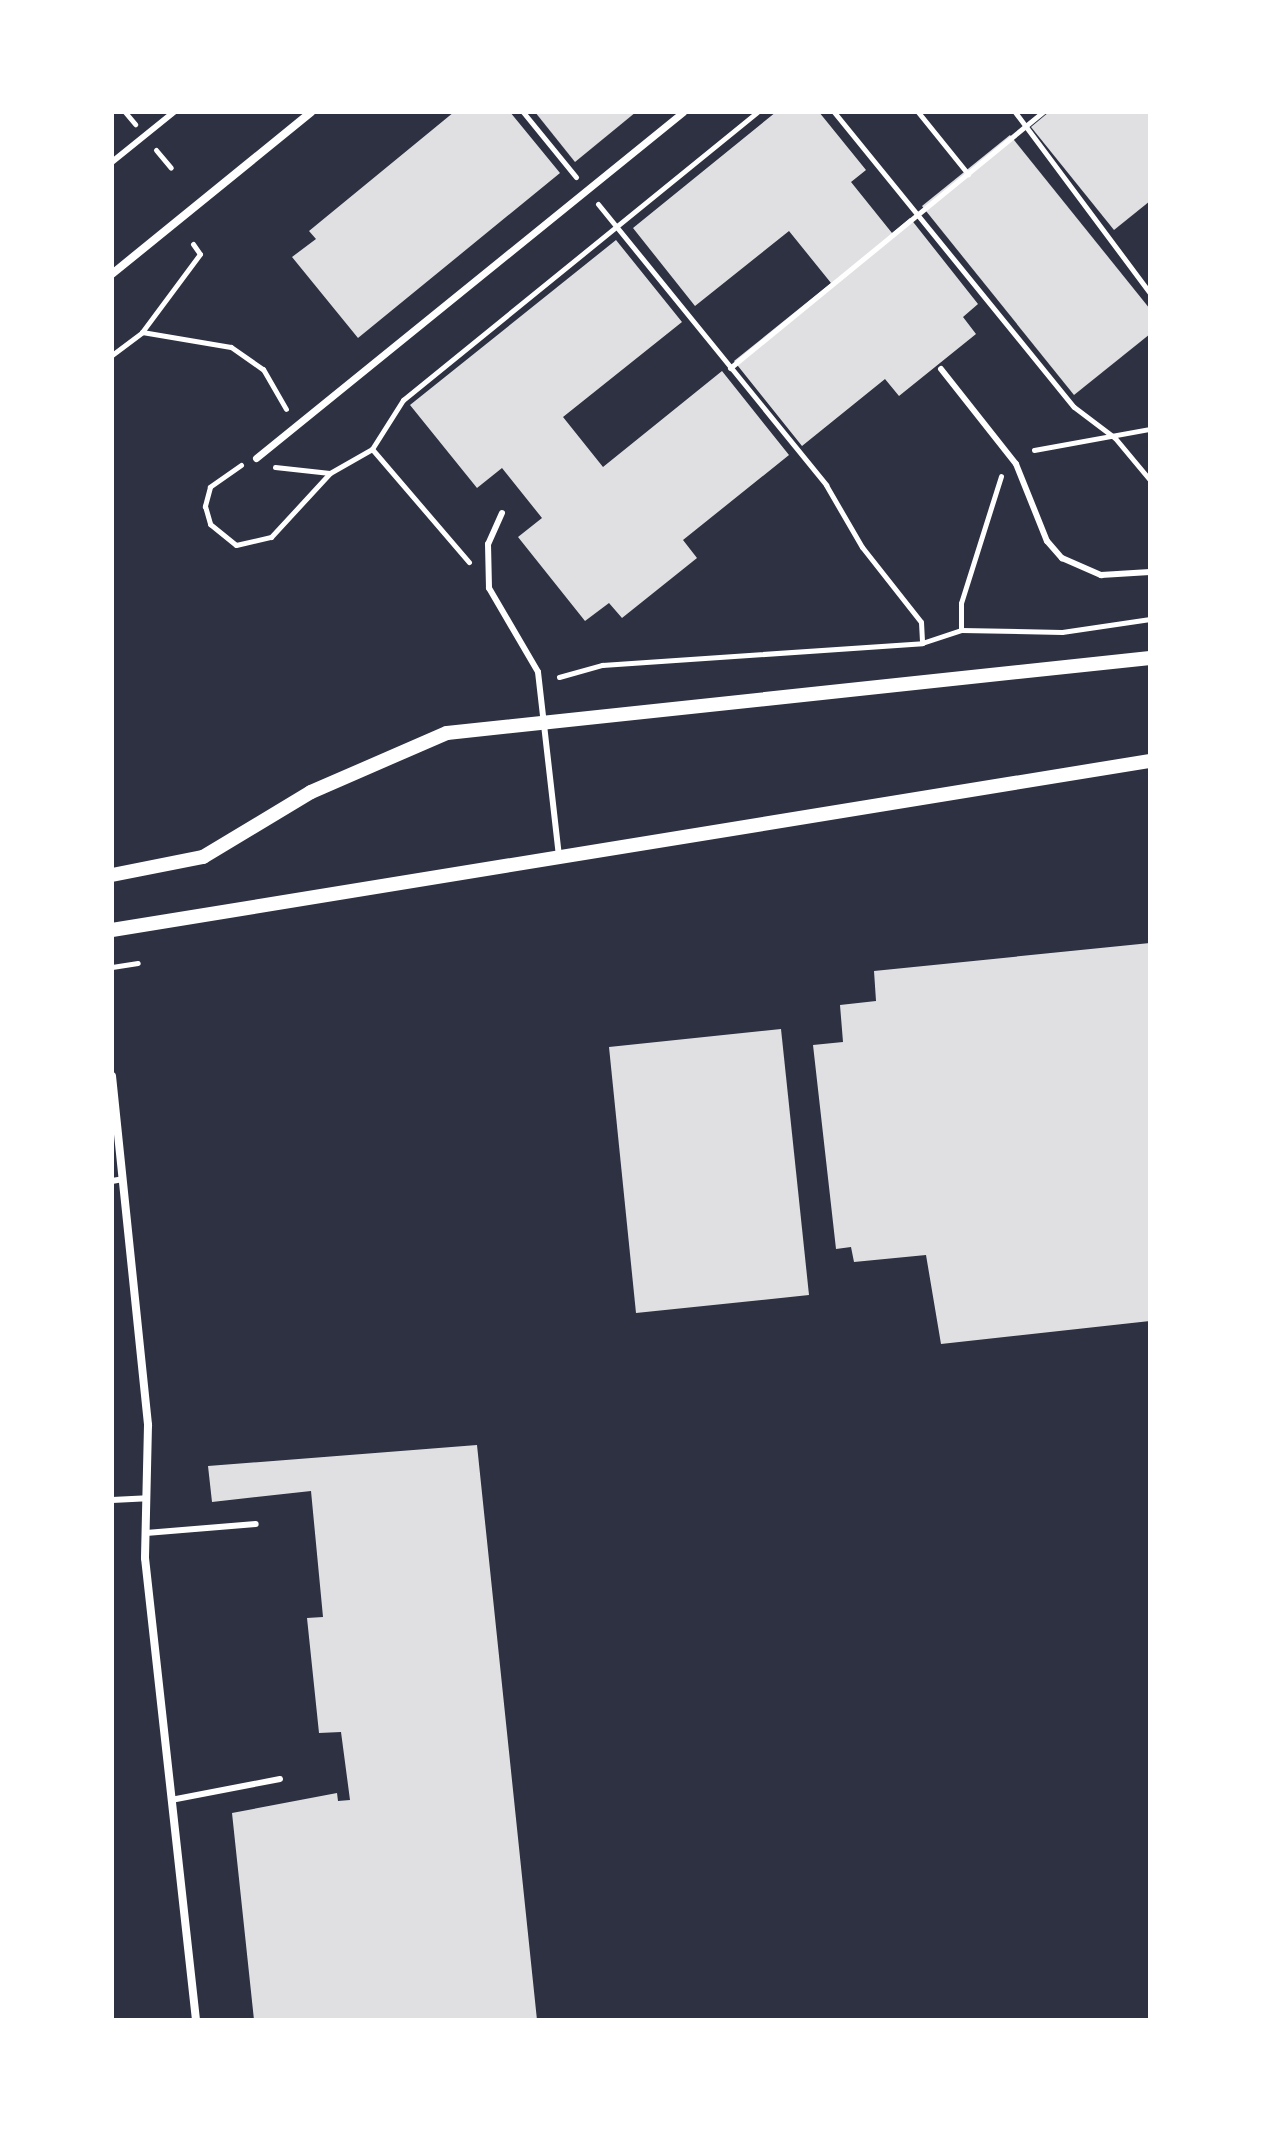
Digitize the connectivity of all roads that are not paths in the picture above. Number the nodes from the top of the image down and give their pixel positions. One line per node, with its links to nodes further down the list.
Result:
1 (174, 112): 4 (lane)
2 (311, 112): 5 (street)
3 (683, 112): 7 (street)
4 (112, 162)
5 (112, 274)
6 (941, 369): 9 (lane)
7 (256, 458)
8 (502, 513): 11 (lane)
9 (1150, 572)
10 (1150, 658): 11 (street)
11 (541, 723): 13 (lane); 14 (street)
12 (1150, 761): 13 (street)
13 (559, 855): 15 (street)
14 (112, 875)
15 (112, 930)
16 (112, 1076): 17 (street)
17 (123, 1179): 18 (lane); 19 (street)
18 (112, 1181)
19 (147, 1498): 20 (lane); 22 (street)
20 (112, 1500)
21 (256, 1524): 22 (lane)
22 (146, 1533): 24 (street)
23 (280, 1779): 24 (lane)
24 (171, 1800): 25 (street)
25 (196, 2020)

